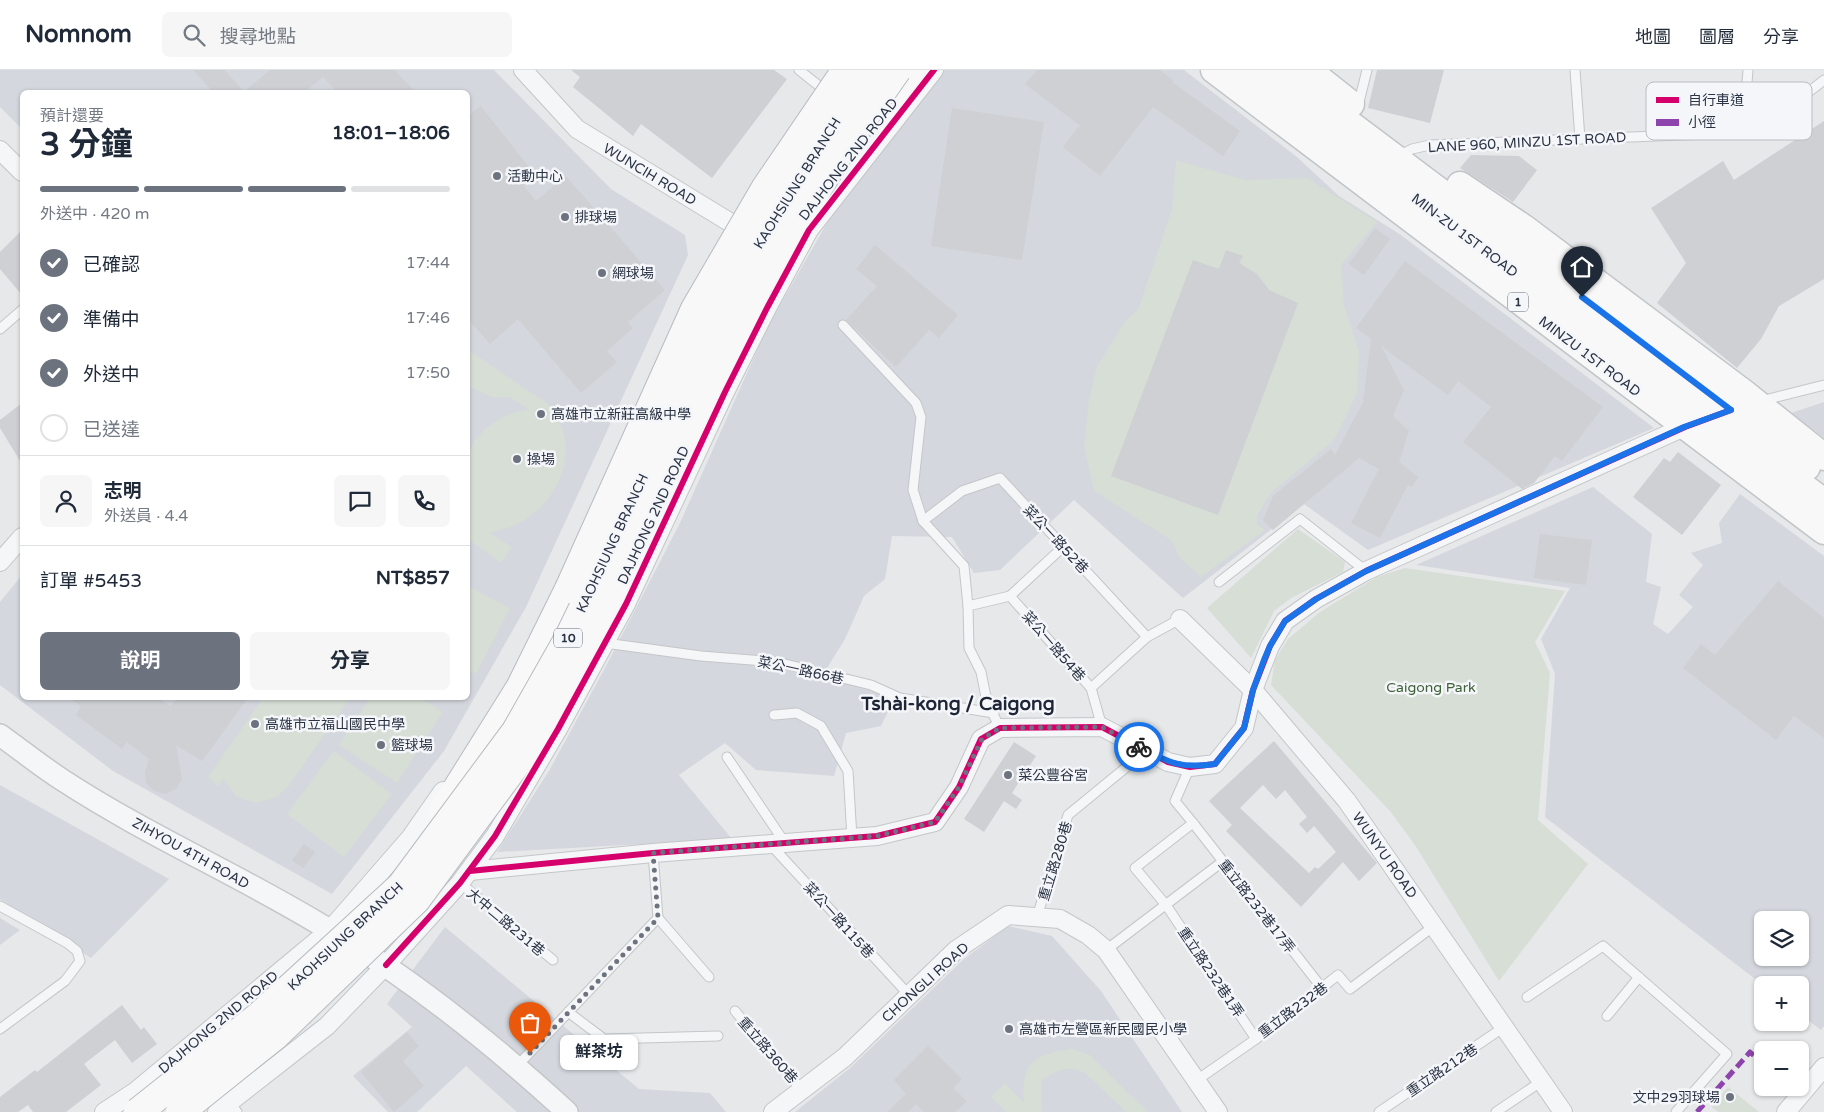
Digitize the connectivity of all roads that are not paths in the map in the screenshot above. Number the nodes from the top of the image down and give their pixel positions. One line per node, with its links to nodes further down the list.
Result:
1 (522, 70): 25 (street, WUNCIH ROAD)
2 (799, 70): 16 (lane)
3 (845, 70): 16 (street, DAJHONG 2ND ROAD); 62 (highway, bridge)
4 (872, 70): 93 (highway, KAOHSIUNG BRANCH / 10, bridge)
5 (897, 70): 20 (highway, KAOHSIUNG BRANCH / 10, bridge)
6 (917, 70): 20 (highway, bridge)
7 (934, 70): 27 (street, DAJHONG 2ND ROAD)
8 (1214, 70): 33 (main road, MINZU 1ST ROAD / 1)
9 (1246, 70): 32 (main road, MIN-ZU 1ST ROAD / 1)
10 (1278, 70): 21 (main road, MINZU 1ST ROAD / 1)
11 (1308, 70): 17 (main road, MINZU 1ST ROAD / 1)
12 (1367, 70): 17 (lane)
13 (1575, 70): 19 (lane)
14 (1824, 80): 15 (lane, LANE 960, MINZU 1ST ROAD)
15 (1812, 89)
16 (828, 93): 22 (street, DAJHONG 2ND ROAD)
17 (1357, 109): 21 (main road, MINZU 1ST ROAD / 1)
18 (1646, 136): 19 (lane, LANE 960, MINZU 1ST ROAD)
19 (1580, 139): 21 (lane, LANE 960, MINZU 1ST ROAD)
20 (842, 149): 54 (highway, KAOHSIUNG BRANCH / 10, bridge)
21 (1403, 154): 32 (main road, MINZU 1ST ROAD / 1)
22 (785, 156): 25 (street, DAJHONG 2ND ROAD); 26 (street, DAJHONG 2ND ROAD)
23 (3, 158): 24 (street)
24 (20, 171)
25 (734, 224): 26 (street, WUNCIH ROAD); 70 (street, DAJHONG 2ND ROAD)
26 (749, 234): 27 (street, WUNCIH ROAD); 62 (street, DAJHONG 2ND ROAD)
27 (793, 260): 47 (street, DAJHONG 2ND ROAD)
28 (20, 312): 30 (lane)
29 (843, 325): 37 (lane)
30 (0, 330)
31 (1824, 385): 32 (lane)
32 (1737, 408): 33 (street); 34 (main road, MINZU 1ST ROAD / 1); 35 (main road, MINZU 1ST ROAD / 1); 36 (main road, MINZU 1ST ROAD / 1)
33 (1684, 427): 36 (main road, MINZU 1ST ROAD / 1); 41 (street)
34 (1824, 457)
35 (1824, 480)
36 (1820, 514)
37 (923, 521): 39 (lane, 菜公一路52巷); 44 (lane)
38 (20, 539): 40 (street)
39 (1063, 547): 43 (lane); 46 (lane, 菜公一路52巷)
40 (1, 557)
41 (1366, 571): 42 (lane); 49 (street)
42 (1219, 582)
43 (1010, 596): 44 (lane); 48 (lane, 菜公一路54巷)
44 (968, 606): 51 (lane)
45 (1180, 619): 46 (lane); 49 (street, WUNYU ROAD)
46 (1147, 637): 48 (lane)
47 (605, 643): 51 (lane, 菜公一路66巷); 64 (street, DAJHONG 2ND ROAD)
48 (1091, 688): 52 (lane, 菜公一路54巷)
49 (1253, 690): 57 (street); 69 (street, WUNYU ROAD)
50 (774, 715): 59 (lane)
51 (997, 720): 52 (street); 59 (street)
52 (1102, 727): 55 (street)
53 (0, 735): 70 (street, ZIHYOU 4TH ROAD)
54 (531, 744): 91 (highway, bridge); 94 (highway, KAOHSIUNG BRANCH / 10, bridge)
55 (1146, 751): 57 (street); 67 (lane, 重立路280巷)
56 (727, 757): 60 (lane, 菜公一路115巷)
57 (1190, 767): 58 (lane, 重立路232巷17弄)
58 (1193, 823): 63 (lane, 重立路232巷17弄); 65 (lane, 重立路232巷1弄)
59 (852, 838): 60 (street)
60 (778, 843): 61 (street); 77 (lane, 菜公一路115巷)
61 (653, 853): 64 (street); 68 (lane)
62 (413, 860): 70 (street, DAJHONG 2ND ROAD)
63 (1222, 862): 65 (lane); 76 (lane, 重立路232巷17弄)
64 (465, 877): 72 (lane, 大中二路231巷); 73 (street, DAJHONG 2ND ROAD)
65 (1166, 905): 71 (lane); 85 (lane, 重立路232巷1弄)
66 (0, 906): 83 (lane)
67 (1037, 917): 71 (street, CHONGLI ROAD); 77 (street, CHONGLI ROAD)
68 (658, 918): 74 (lane); 80 (lane)
69 (1434, 926): 76 (lane, 重立路232巷); 82 (street, WUNYU ROAD)
70 (330, 930): 73 (street, ZIHYOU 4TH ROAD); 92 (street, DAJHONG 2ND ROAD)
71 (1106, 950): 88 (street, CHONGLI ROAD)
72 (552, 960)
73 (386, 965): 86 (street, ZIHYOU 4TH ROAD); 91 (street, DAJHONG 2ND ROAD)
74 (709, 977)
75 (1640, 977): 78 (lane); 81 (lane); 101 (lane)
76 (1322, 988): 85 (lane, 重立路232巷)
77 (909, 995): 90 (street, CHONGLI ROAD)
78 (1527, 997)
79 (734, 1011): 90 (lane, 重立路360巷)
80 (568, 1012): 84 (lane); 86 (lane)
81 (1607, 1016)
82 (1504, 1027): 89 (street, WUNYU ROAD); 98 (lane, 重立路212巷)
83 (0, 1029)
84 (718, 1036)
85 (1256, 1039): 88 (lane, 重立路232巷)
86 (517, 1066): 95 (street, ZIHYOU 4TH ROAD)
87 (1824, 1067): 102 (street)
88 (1197, 1080): 97 (street, CHONGLI ROAD)
89 (1542, 1081): 99 (lane); 100 (street, WUNYU ROAD)
90 (802, 1090): 96 (street, CHONGLI ROAD)
91 (219, 1108)
92 (104, 1112)
93 (138, 1112)
94 (180, 1112)
95 (567, 1112)
96 (773, 1112)
97 (1218, 1112)
98 (1379, 1112)
99 (1496, 1112)
100 (1563, 1112)
101 (1676, 1112)
102 (1786, 1112)

